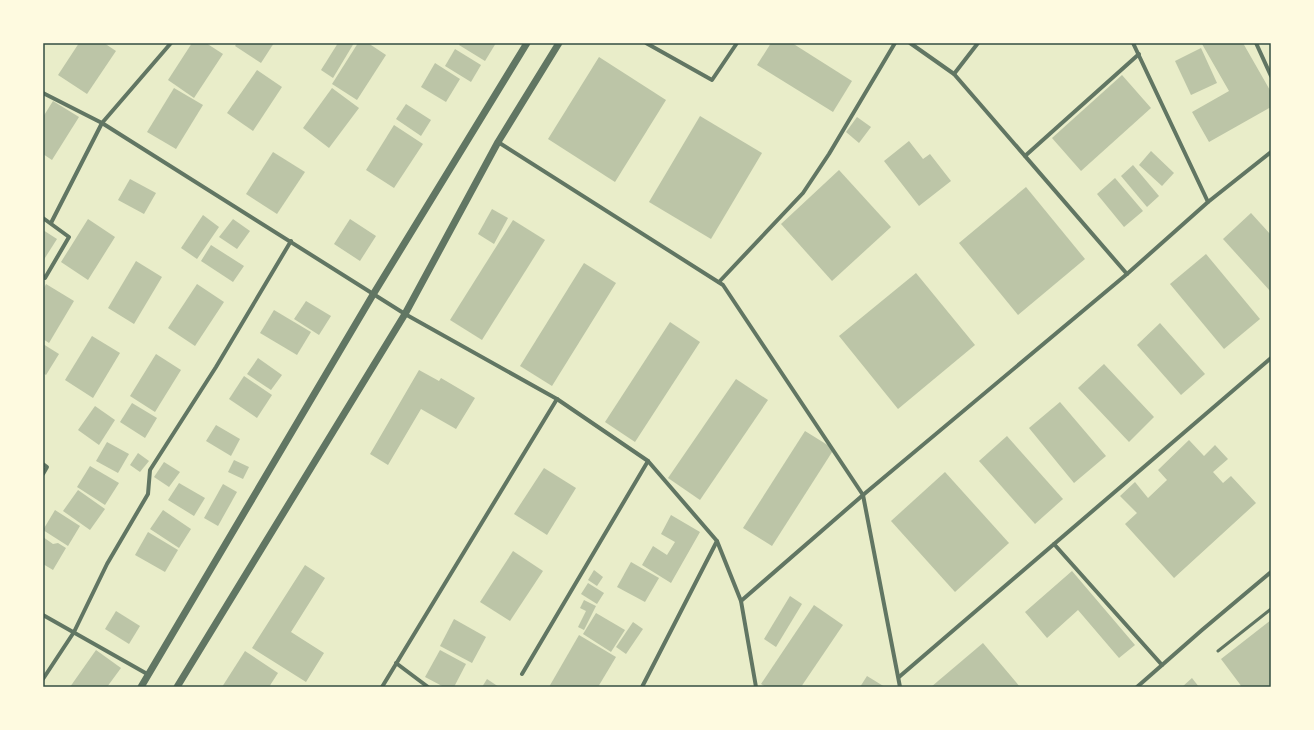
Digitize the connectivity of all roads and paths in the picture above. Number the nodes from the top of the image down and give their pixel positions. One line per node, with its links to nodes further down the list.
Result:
1 (172, 43): 15 (street)
2 (527, 43): 26 (street)
3 (559, 43): 16 (street)
4 (646, 43): 5 (street)
5 (737, 43)
6 (895, 43): 25 (street)
7 (910, 43): 12 (street)
8 (978, 43): 12 (street)
9 (1133, 43): 11 (street)
10 (1256, 43): 13 (street)
11 (1139, 54): 18 (street); 19 (street)
12 (954, 74): 18 (street)
13 (1271, 76)
14 (43, 93): 15 (street)
15 (102, 123): 21 (street); 22 (street)
16 (498, 142): 25 (street); 27 (street)
17 (1271, 152): 19 (street)
18 (1025, 156): 23 (street)
19 (1208, 202): 23 (street)
20 (43, 218): 21 (street)
21 (50, 223): 24 (street)
22 (291, 241): 26 (street); 40 (street)
23 (1127, 274): 33 (street)
24 (43, 276)
25 (718, 282): 33 (street)
26 (374, 293): 27 (street); 45 (street)
27 (405, 314): 29 (street); 49 (street)
28 (1271, 358): 35 (street)
29 (557, 399): 30 (street); 42 (street)
30 (648, 461): 34 (street); 44 (street)
31 (43, 464): 32 (street)
32 (43, 474)
33 (863, 495): 37 (street); 46 (street)
34 (717, 541): 37 (street); 52 (street)
35 (1054, 544): 43 (street); 46 (street)
36 (1271, 572): 43 (street)
37 (742, 602): 53 (street)
38 (1271, 609): 41 (lane)
39 (43, 614): 40 (street)
40 (74, 632): 45 (street); 47 (street)
41 (1218, 651)
42 (396, 663): 50 (street); 51 (street)
43 (1162, 665): 55 (street)
44 (522, 674)
45 (149, 675): 48 (street)
46 (899, 677): 54 (street)
47 (43, 679)
48 (141, 687)
49 (177, 687)
50 (382, 687)
51 (428, 687)
52 (642, 687)
53 (756, 687)
54 (900, 687)
55 (1137, 687)

